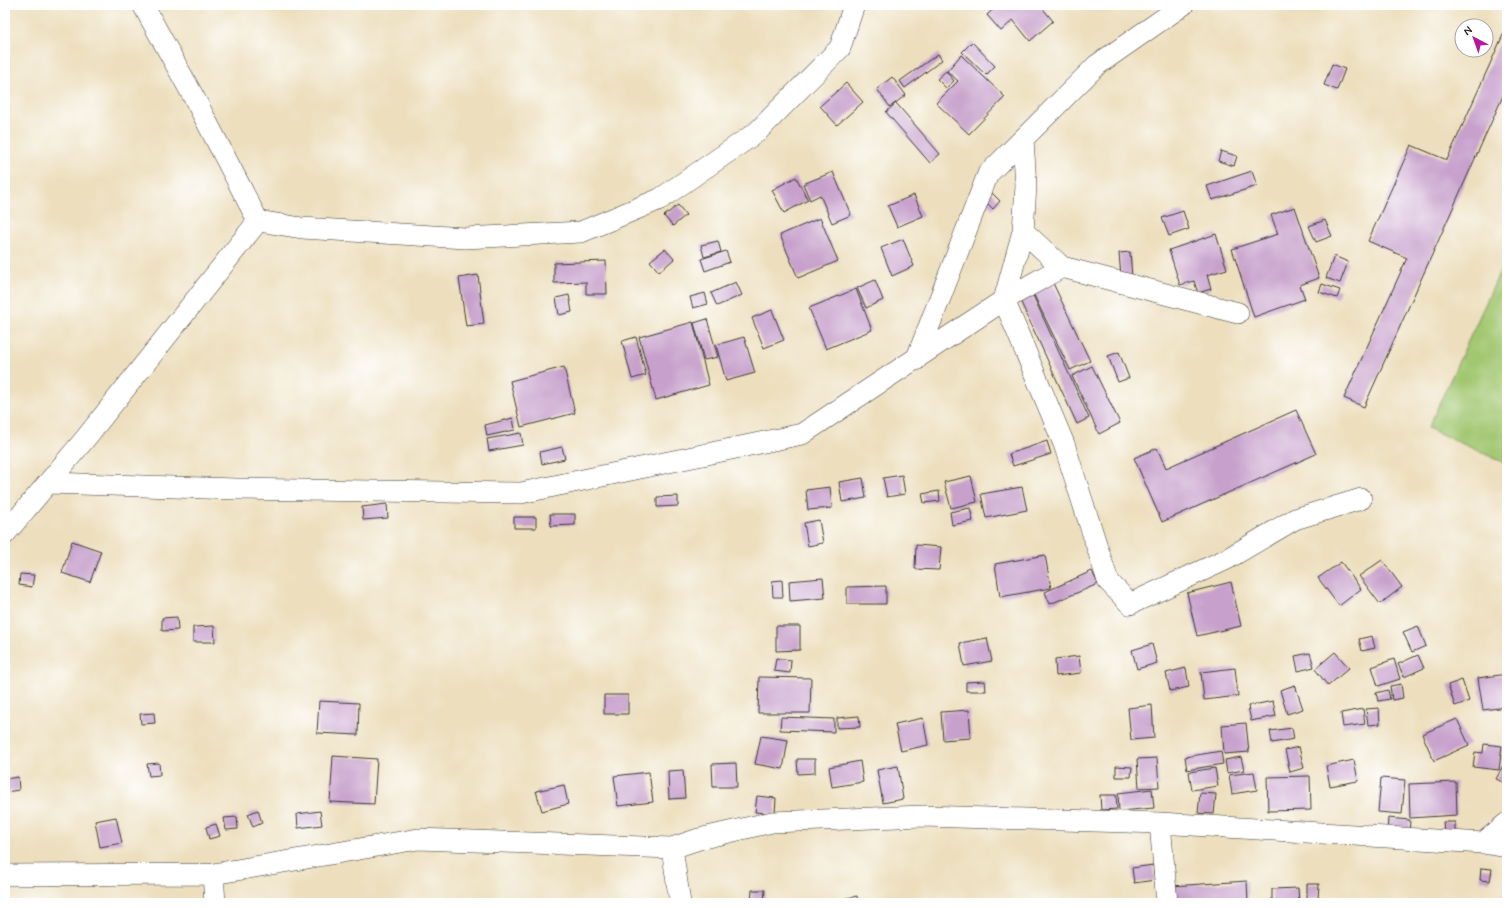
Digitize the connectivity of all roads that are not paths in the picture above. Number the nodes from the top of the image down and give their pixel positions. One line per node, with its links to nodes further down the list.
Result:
1 (143, 5): 5 (street)
2 (854, 5): 5 (street)
3 (1183, 5): 4 (street)
4 (1023, 139): 6 (street); 10 (street)
5 (258, 221): 11 (street)
6 (1023, 231): 7 (street); 8 (street)
7 (1062, 267): 8 (street); 9 (street)
8 (1004, 300): 10 (street); 12 (street)
9 (1238, 312)
10 (916, 360): 11 (street)
11 (48, 483): 13 (street)
12 (1361, 499)
13 (5, 534)
14 (1507, 822): 16 (street)
15 (1160, 823): 16 (street); 18 (street); 23 (street)
16 (1482, 843): 17 (street)
17 (1507, 847)
18 (672, 848): 19 (street); 22 (street)
19 (213, 874): 20 (street); 21 (street)
20 (5, 875)
21 (215, 903)
22 (680, 903)
23 (1167, 903)

